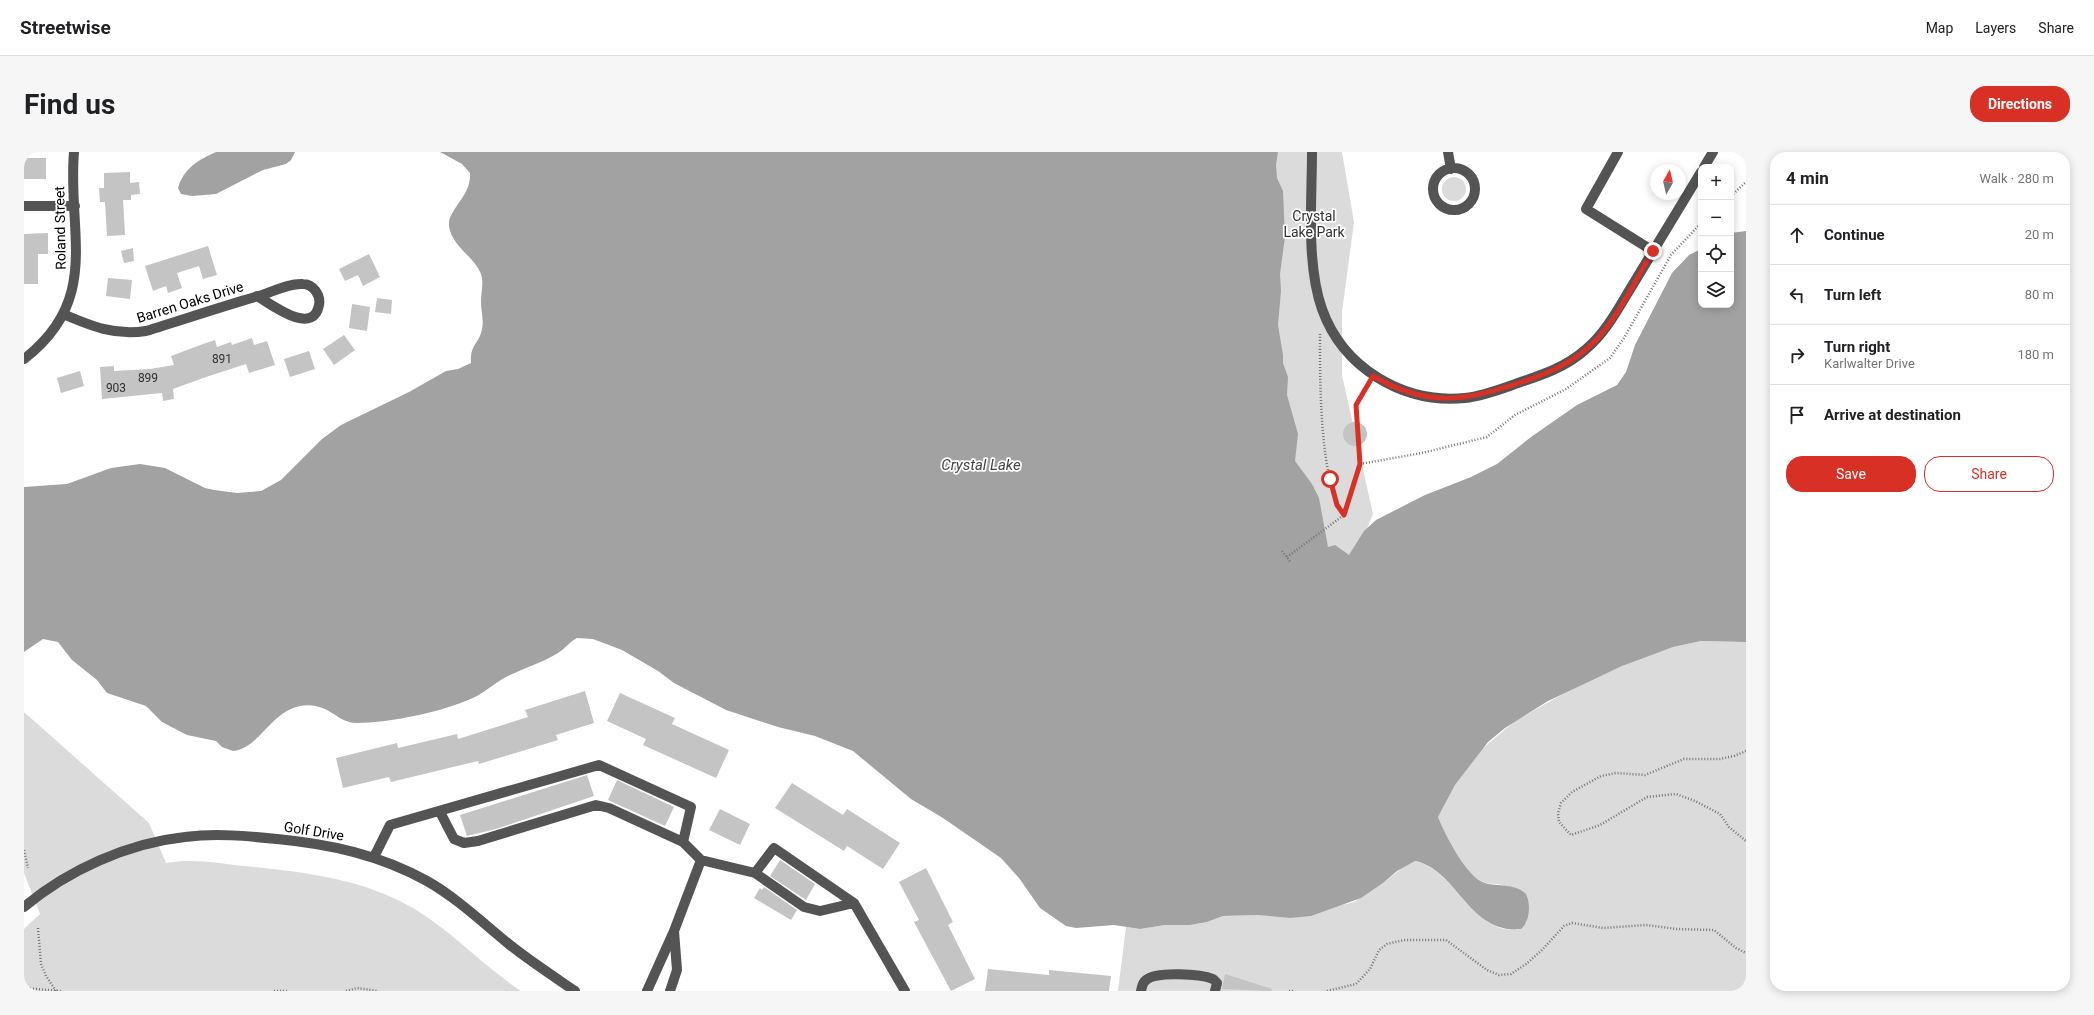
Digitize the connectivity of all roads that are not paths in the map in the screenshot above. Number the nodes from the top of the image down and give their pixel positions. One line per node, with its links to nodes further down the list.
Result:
1 (74, 152): 10 (street, Roland Street)
2 (1312, 152): 11 (street)
3 (1448, 152): 7 (street)
4 (1618, 152): 11 (street)
5 (1713, 152): 6 (street)
6 (1706, 164)
7 (1451, 169): 7 (street)
8 (1698, 177): 11 (street)
9 (24, 206): 10 (street)
10 (75, 206): 13 (street, Roland Street)
11 (1653, 251)
12 (257, 296): 12 (street, Barren Oaks Drive); 13 (street, Barren Oaks Drive)
13 (63, 314): 14 (street, Roland Street)
14 (24, 359)
15 (440, 812): 16 (street); 16 (street); 17 (street)
16 (683, 842): 18 (street)
17 (374, 858): 21 (street, Golf Drive); 23 (street, Golf Drive)
18 (702, 860): 19 (street); 22 (street)
19 (755, 874): 20 (street); 20 (street)
20 (854, 903): 26 (street)
21 (24, 905)
22 (674, 931): 24 (street); 25 (street)
23 (575, 991)
24 (647, 991)
25 (670, 991)
26 (905, 991)
27 (1141, 991): 28 (street)
28 (1215, 991)

